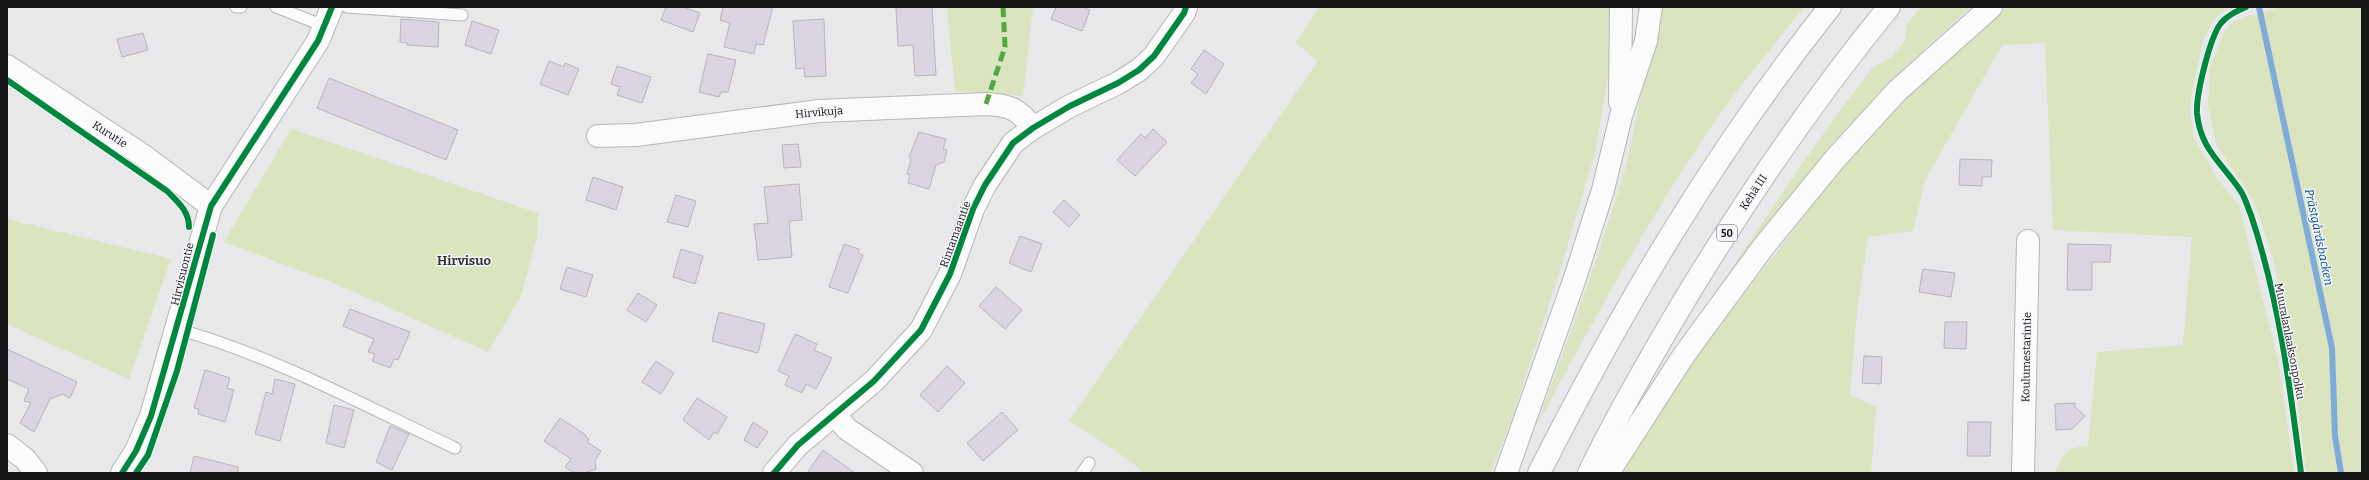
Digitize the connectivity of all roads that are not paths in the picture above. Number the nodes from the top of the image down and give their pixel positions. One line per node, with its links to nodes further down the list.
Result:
1 (236, 7): 2 (lane)
2 (241, 7)
3 (276, 7): 12 (lane)
4 (347, 7): 11 (lane)
5 (1186, 7): 15 (main road, Rintamaantie)
6 (1621, 7): 14 (main road)
7 (1651, 7): 14 (main road)
8 (1830, 7): 30 (main road)
9 (1889, 7): 31 (main road, Kehä III / 50)
10 (1991, 7): 32 (main road)
11 (462, 15)
12 (328, 16): 17 (main road, Hirvisuontie)
13 (7, 66): 17 (main road, Kurutie)
14 (1621, 116): 29 (main road)
15 (1033, 128): 16 (main road, Hirvikuja); 20 (main road, Rintamaantie)
16 (598, 136)
17 (211, 206): 19 (main road, Hirvisuontie)
18 (2028, 241): 33 (main road, Koulumestarintie)
19 (177, 329): 22 (lane); 25 (main road, Hirvisuontie)
20 (834, 414): 26 (main road, Rintamaantie); 27 (main road)
21 (7, 445): 24 (main road)
22 (456, 448)
23 (1088, 462): 28 (lane)
24 (36, 473)
25 (122, 473)
26 (774, 473)
27 (912, 473)
28 (1082, 473)
29 (1506, 473)
30 (1539, 473)
31 (1589, 473)
32 (1608, 473)
33 (2023, 473)

